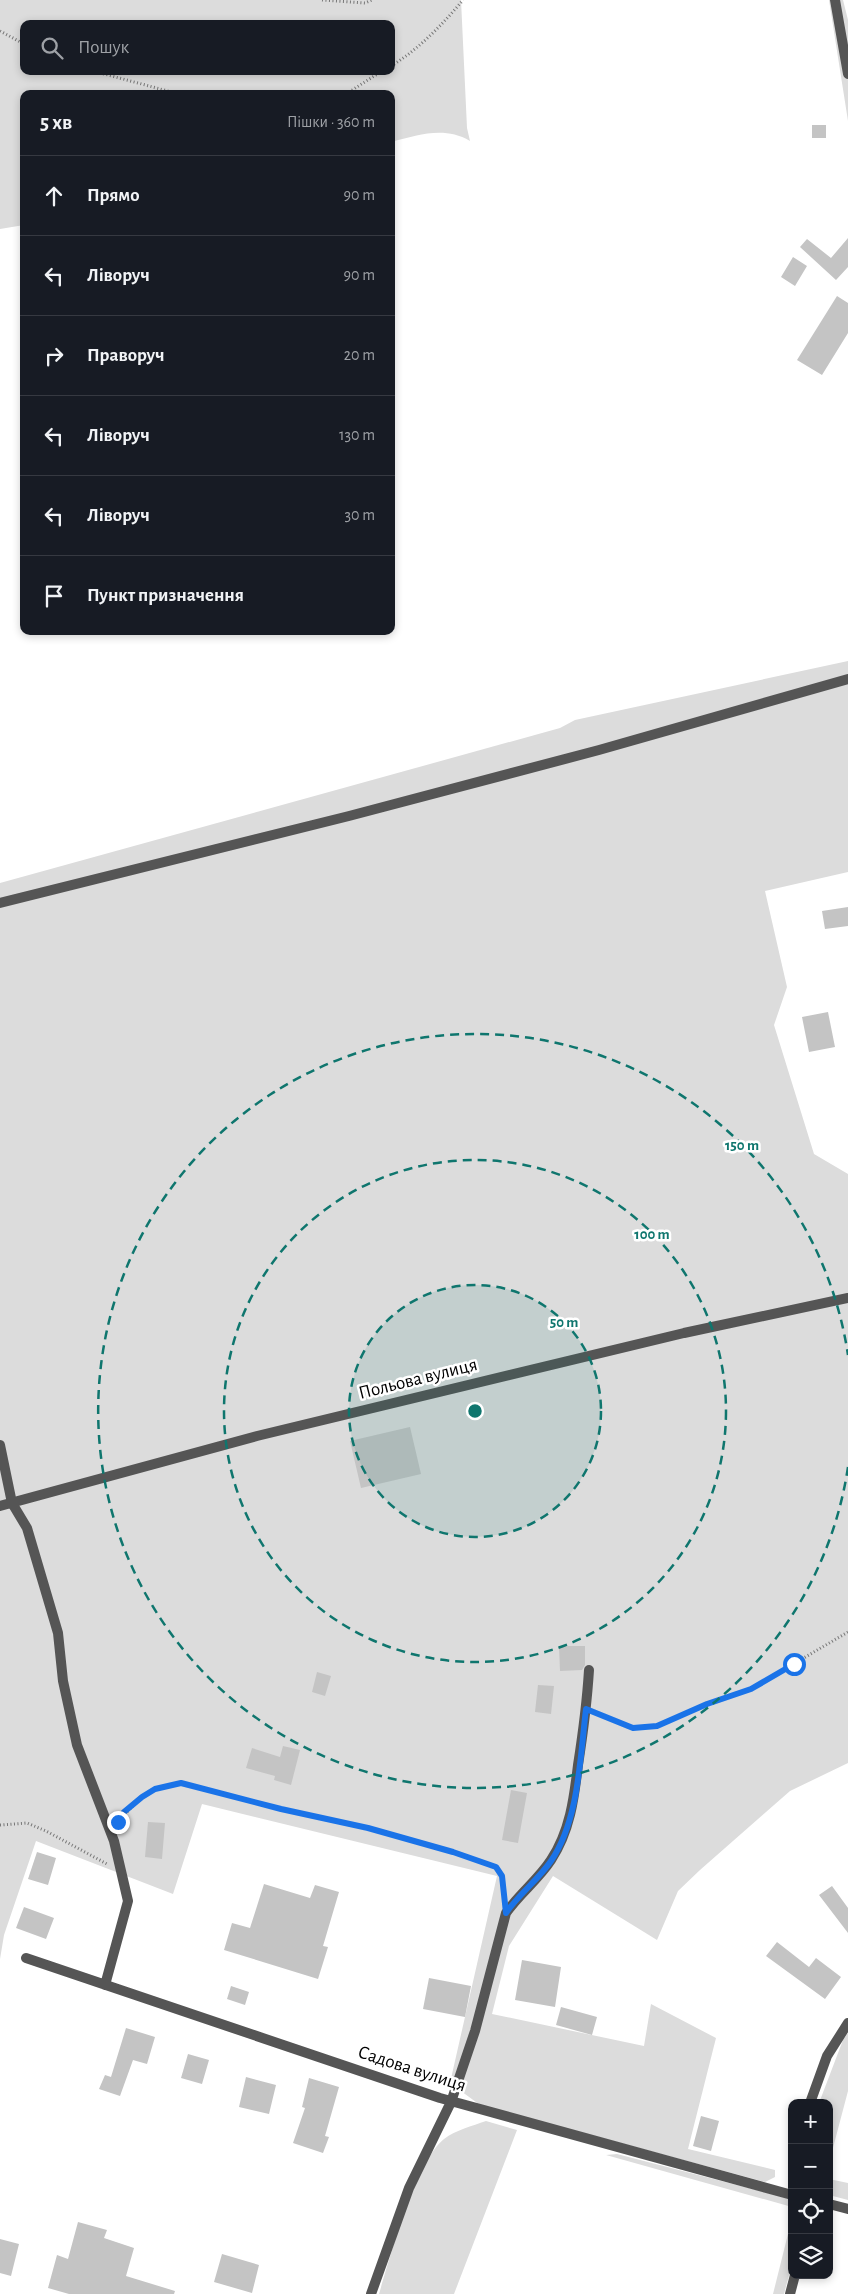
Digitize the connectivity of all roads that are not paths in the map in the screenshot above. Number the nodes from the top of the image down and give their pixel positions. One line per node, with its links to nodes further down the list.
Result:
1 (835, 0): 2 (street)
2 (848, 74)
3 (848, 679): 4 (street)
4 (0, 903)
5 (848, 1298): 7 (street, Польова вулиця)
6 (0, 1445): 7 (street)
7 (12, 1503): 8 (street, Польова вулиця); 11 (street)
8 (0, 1506)
9 (589, 1670): 14 (street)
10 (26, 1958): 11 (street, Садова вулиця)
11 (105, 1985): 14 (street, Садова вулиця)
12 (848, 2023): 13 (street)
13 (811, 2099)
14 (452, 2102): 15 (street, Садова вулиця); 19 (street)
15 (788, 2193)
16 (833, 2205): 17 (street)
17 (848, 2209)
18 (794, 2279): 20 (street)
19 (371, 2294)
20 (790, 2294)

